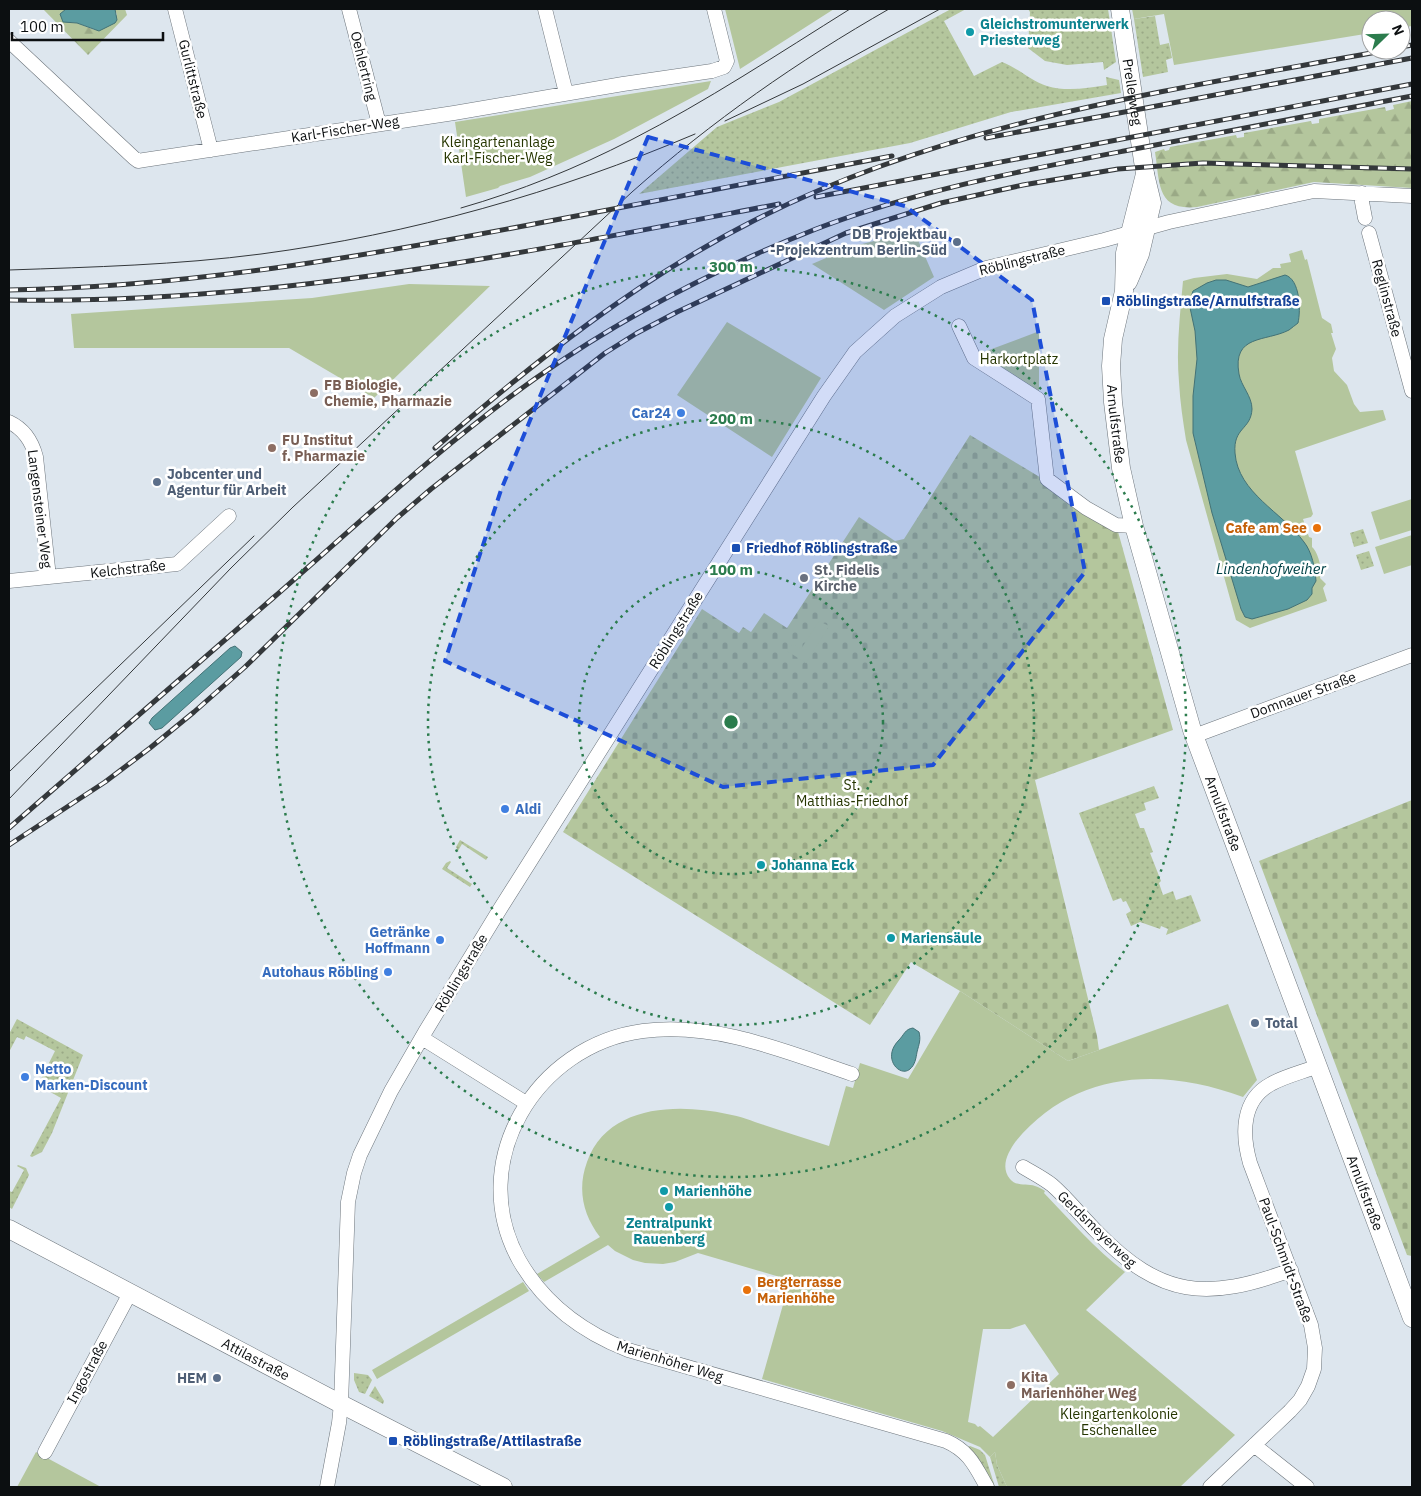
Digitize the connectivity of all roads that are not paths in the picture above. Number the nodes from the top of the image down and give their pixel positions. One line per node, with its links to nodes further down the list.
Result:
1 (175, 9): 9 (street, Gurlittstraße)
2 (349, 9): 8 (street, Oehlertring)
3 (545, 9): 7 (street)
4 (714, 9): 7 (street, Karl-Fischer-Weg)
5 (1120, 9): 13 (main road, Prellerweg)
6 (9, 41): 9 (street, Karl-Fischer-Weg)
7 (566, 93): 8 (street, Karl-Fischer-Weg)
8 (379, 124): 9 (street, Karl-Fischer-Weg)
9 (211, 150)
10 (1362, 193): 11 (street, Röblingstraße); 12 (street); 13 (street, Röblingstraße)
11 (1412, 196)
12 (1365, 218)
13 (1138, 230): 19 (main road, Arnulfstraße); 24 (street, Röblingstraße)
14 (1369, 233): 16 (street, Reglinstraße)
15 (959, 326): 19 (street)
16 (1412, 392)
17 (9, 422): 20 (street, Langensteiner Weg)
18 (229, 516): 20 (street, Kelchstraße)
19 (1134, 526): 23 (main road, Arnulfstraße)
20 (49, 577): 21 (street, Kelchstraße)
21 (9, 581)
22 (1412, 655): 23 (street, Domnauer Straße)
23 (1194, 736): 25 (main road, Arnulfstraße)
24 (422, 1038): 27 (street); 34 (street, Röblingstraße)
25 (1318, 1066): 30 (street, Paul-Schmidt-Straße); 31 (main road, Arnulfstraße)
26 (852, 1074): 27 (street, Marienhöher Weg)
27 (526, 1104): 39 (street, Marienhöher Weg)
28 (1023, 1167): 30 (street, Gerdsmeyerweg)
29 (9, 1230): 32 (main road, Attilastraße)
30 (1291, 1270): 35 (street, Paul-Schmidt-Straße)
31 (1407, 1287): 33 (main road, Arnulfstraße)
32 (130, 1293): 34 (main road, Attilastraße); 36 (street, Ingostraße)
33 (1412, 1318)
34 (341, 1404): 37 (street, Röblingstraße); 38 (main road, Attilastraße)
35 (1254, 1445): 40 (street, Paul-Schmidt-Straße); 41 (street)
36 (45, 1452)
37 (327, 1487)
38 (503, 1487)
39 (987, 1487)
40 (1210, 1487)
41 (1307, 1487)

